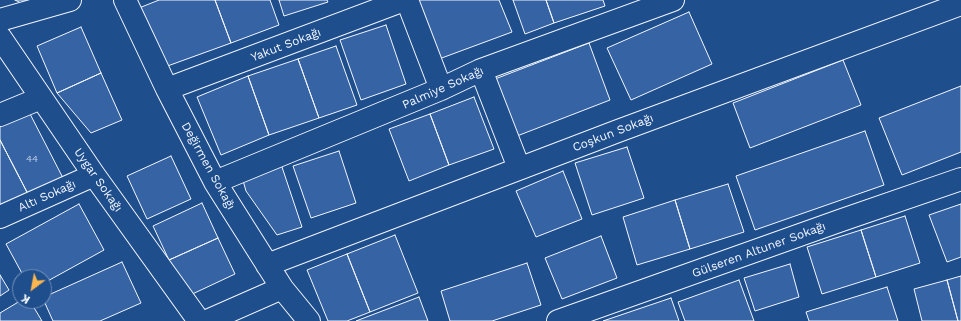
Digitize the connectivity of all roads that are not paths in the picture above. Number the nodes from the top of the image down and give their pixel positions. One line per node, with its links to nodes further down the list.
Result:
1 (70, 0): 6 (street)
2 (125, 0): 9 (street, Değirmen Sokağı)
3 (406, 0): 9 (street, Yakut Sokağı); 10 (street)
4 (673, 0): 8 (street, Palmiye Sokağı)
5 (961, 4): 13 (street, Coşkun Sokağı)
6 (0, 20)
7 (0, 36): 11 (street, Uygar Sokağı)
8 (481, 70): 10 (street, Palmiye Sokağı); 13 (street)
9 (167, 89): 16 (street, Değirmen Sokağı)
10 (441, 90): 16 (street, Palmiye Sokağı)
11 (41, 98): 12 (street); 14 (street, Uygar Sokağı)
12 (0, 115)
13 (519, 168): 18 (street, Coşkun Sokağı)
14 (94, 175): 17 (street, Altı Sokağı); 20 (street, Uygar Sokağı)
15 (961, 179): 23 (street, Gülseren Altuner Sokağı)
16 (215, 182): 18 (street, Değirmen Sokağı)
17 (0, 217)
18 (267, 265): 19 (street, Değirmen Sokağı)
19 (282, 288): 21 (street); 22 (street, Değirmen Sokağı)
20 (199, 321)
21 (207, 321)
22 (309, 321)
23 (558, 321)

